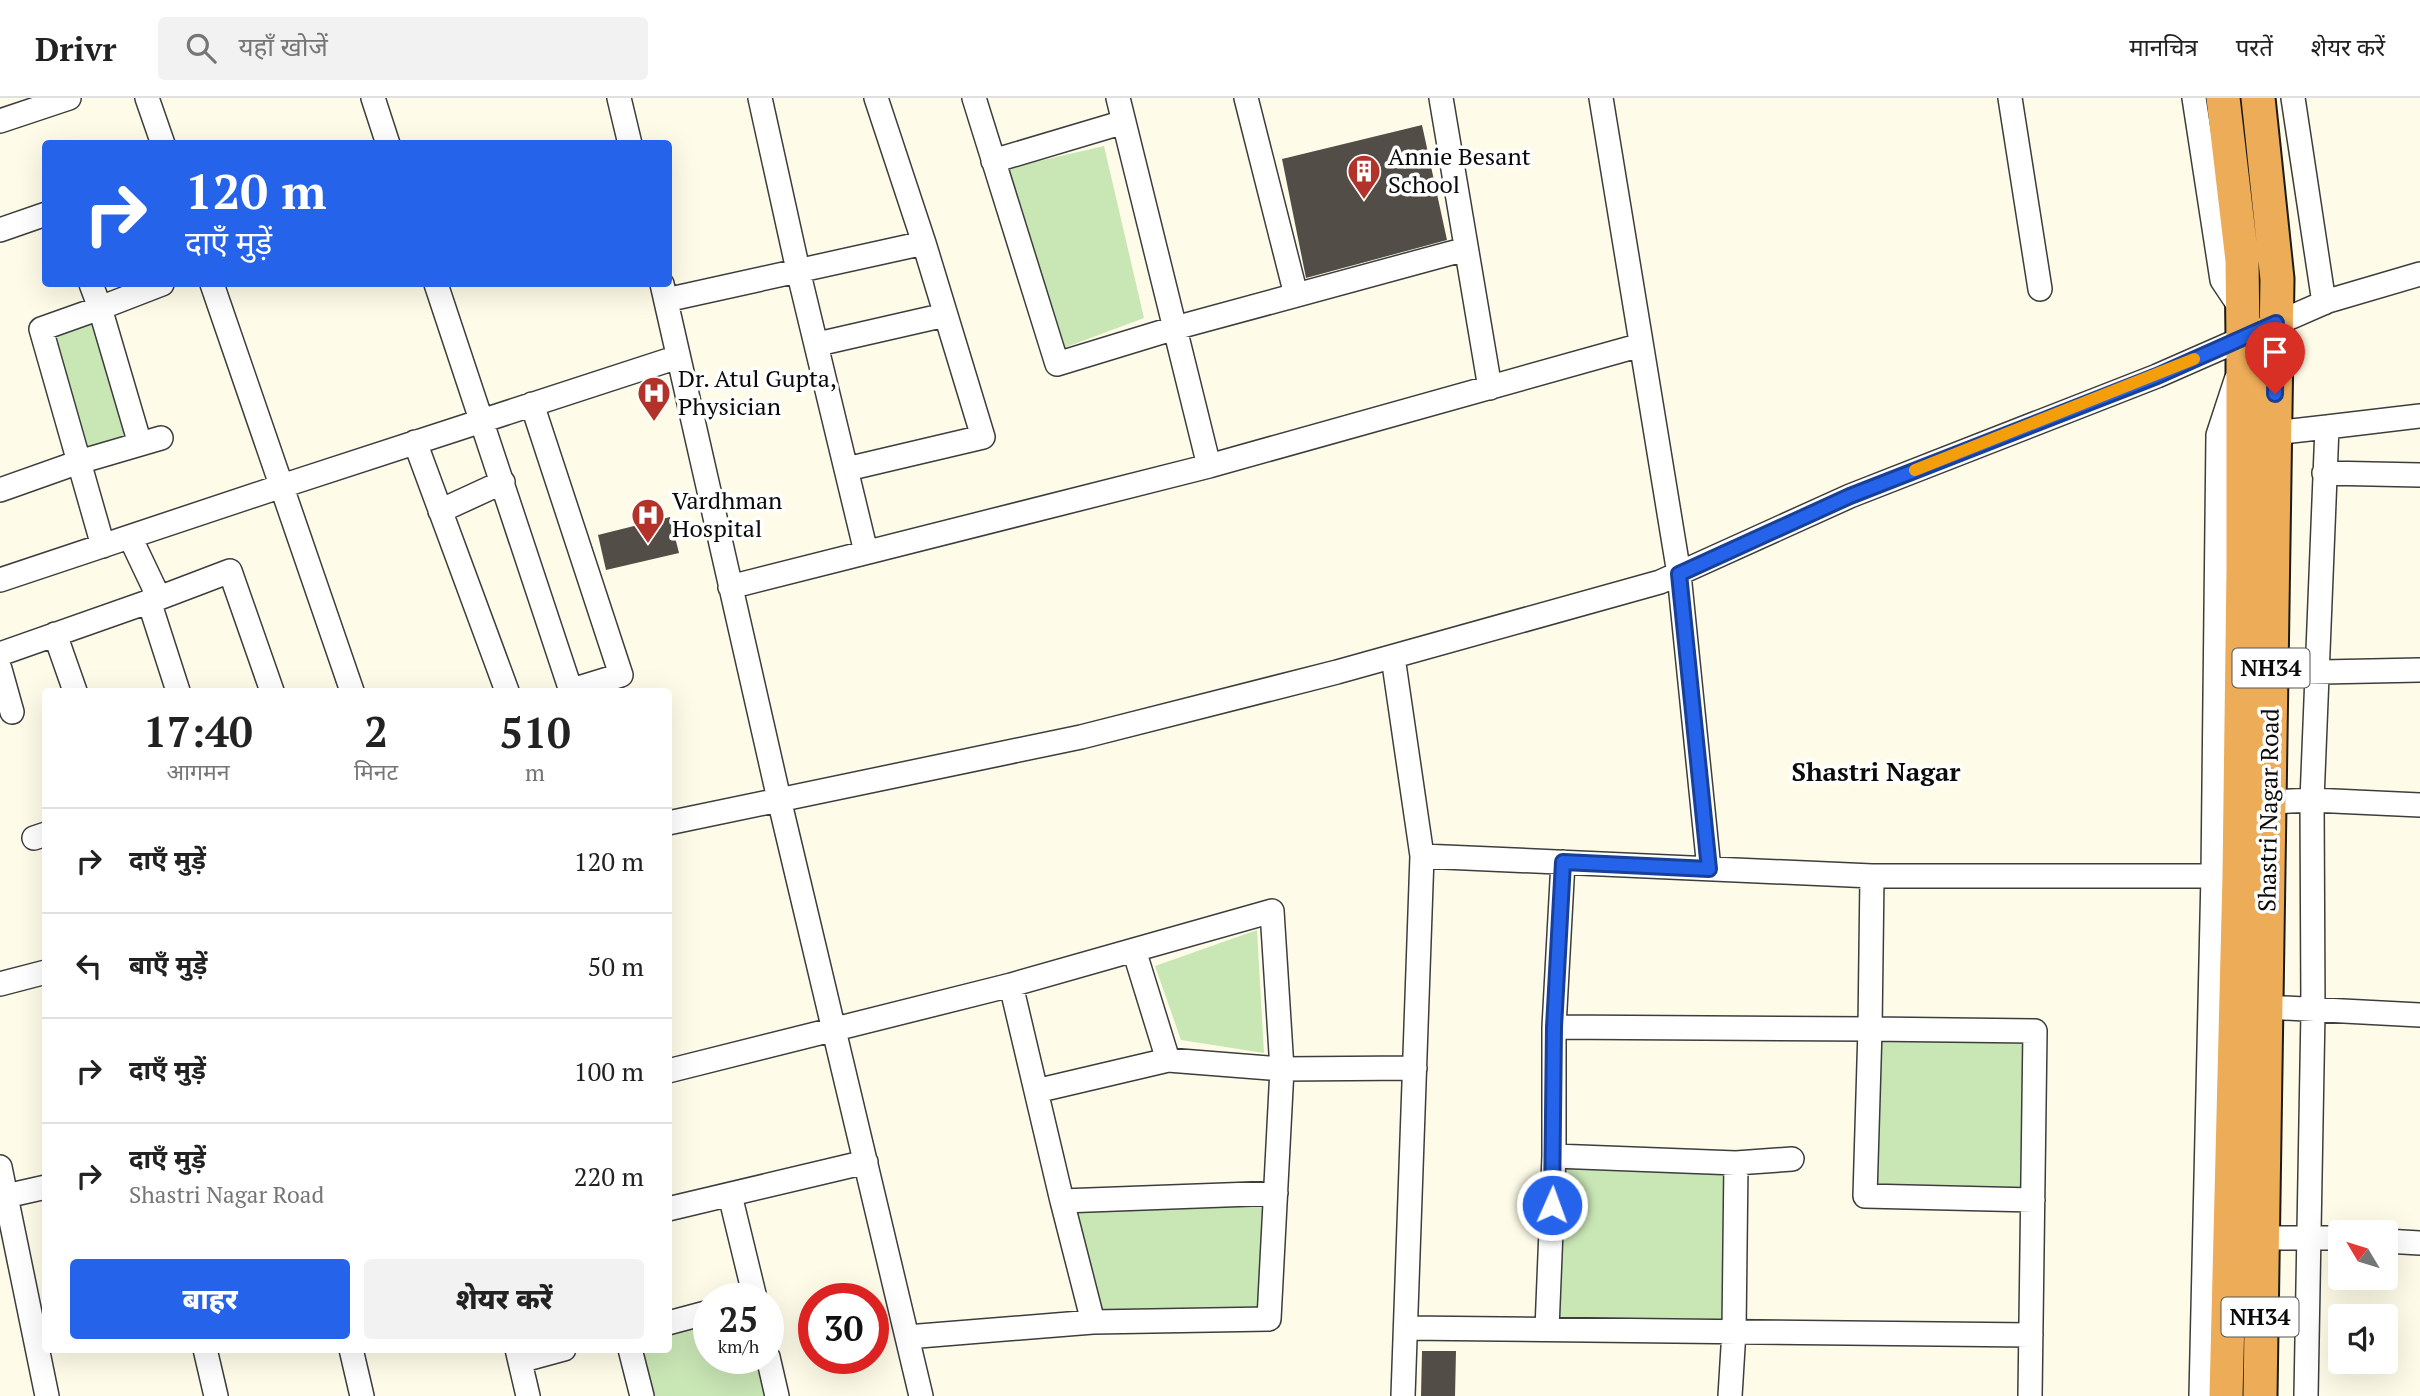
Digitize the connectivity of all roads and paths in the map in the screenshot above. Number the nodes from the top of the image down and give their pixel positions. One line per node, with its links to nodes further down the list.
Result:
1 (69, 98): 17 (street)
2 (147, 98): 19 (street)
3 (373, 98): 20 (street)
4 (619, 98): 21 (street)
5 (760, 98): 27 (street)
6 (876, 98): 25 (street)
7 (974, 98): 22 (street)
8 (1118, 98): 18 (street)
9 (1246, 98): 35 (street)
10 (1441, 98): 26 (street)
11 (1601, 98): 43 (street)
12 (2010, 98): 33 (street)
13 (2194, 98): 41 (street)
14 (2223, 98): 41 (highway, NH34)
15 (2258, 98): 39 (highway, Shastri Nagar Road / NH34)
16 (2293, 98): 36 (street)
17 (0, 121)
18 (1124, 122): 22 (street); 40 (street)
19 (162, 140)
20 (387, 140)
21 (629, 140)
22 (993, 162): 40 (street)
23 (42, 215): 24 (street)
24 (0, 230)
25 (924, 243): 27 (street); 38 (street)
26 (1466, 249): 35 (street); 45 (street)
27 (798, 270): 34 (street); 42 (street)
28 (2420, 274): 36 (street)
29 (92, 287): 37 (street)
30 (154, 287): 37 (street)
31 (213, 287): 58 (street)
32 (437, 287): 48 (street)
33 (2040, 289)
34 (664, 292): 44 (street)
35 (1296, 295): 40 (street)
36 (2324, 303): 39 (street)
37 (100, 308): 52 (street); 52 (street)
38 (946, 315): 42 (street); 54 (street)
39 (2276, 323): 41 (street); 50 (highway, Shastri Nagar Road / NH34)
40 (1175, 328): 53 (street)
41 (2242, 336): 64 (street); 91 (highway, NH34)
42 (818, 344): 54 (street)
43 (1641, 345): 45 (street); 64 (street)
44 (678, 357): 46 (street); 66 (street)
45 (1489, 388): 53 (street)
46 (532, 404): 48 (street); 81 (street)
47 (2420, 416): 49 (street)
48 (482, 420): 51 (street); 57 (street)
49 (2327, 427): 50 (street); 55 (street)
50 (2274, 433): 74 (highway, Shastri Nagar Road / NH34)
51 (415, 442): 58 (street); 60 (street)
52 (79, 462): 59 (street); 62 (street)
53 (1209, 467): 63 (street)
54 (847, 469): 63 (street)
55 (2324, 473): 56 (street); 73 (street)
56 (2420, 475)
57 (503, 482): 60 (street); 80 (street)
58 (282, 486): 61 (street); 78 (street)
59 (0, 490)
60 (440, 511): 79 (street)
61 (130, 537): 62 (street); 67 (street)
62 (103, 546): 65 (street)
63 (866, 552): 66 (street)
64 (1679, 574): 70 (street); 90 (street)
65 (0, 580)
66 (730, 587): 83 (street)
67 (154, 599): 68 (street); 76 (street); 77 (street)
68 (55, 634): 69 (street); 75 (street)
69 (0, 654)
70 (1393, 657): 83 (street); 88 (street)
71 (0, 669): 82 (street)
72 (2420, 670): 73 (street)
73 (2318, 671): 74 (street); 84 (street)
74 (2271, 673): 85 (highway, Shastri Nagar Road / NH34)
75 (74, 688)
76 (177, 688)
77 (271, 688)
78 (351, 688)
79 (506, 688)
80 (569, 688)
81 (580, 688)
82 (12, 712)
83 (779, 799): 87 (street); 102 (street)
84 (2312, 800): 85 (street); 86 (street); 98 (street)
85 (2269, 802): 97 (highway, Shastri Nagar Road / NH34)
86 (2420, 805)
87 (672, 822)
88 (1422, 856): 89 (street); 104 (street)
89 (1563, 862): 90 (street); 100 (street)
90 (1709, 869): 92 (street)
91 (2226, 875): 92 (street); 120 (highway, NH34); 151 (street)
92 (1872, 876): 101 (street)
93 (1134, 950): 96 (street); 103 (street); 105 (street)
94 (42, 973): 95 (street)
95 (0, 984)
96 (1011, 985): 102 (street); 107 (street)
97 (2266, 1007): 98 (street); 120 (highway, Shastri Nagar Road / NH34)
98 (2313, 1011): 99 (street); 121 (street)
99 (2420, 1015)
100 (1554, 1027): 101 (street); 108 (street)
101 (1870, 1029): 118 (street); 118 (street)
102 (834, 1030): 106 (street); 110 (street)
103 (1168, 1060): 105 (street); 107 (street)
104 (1415, 1068): 105 (street); 129 (street)
105 (1282, 1069): 114 (street)
106 (672, 1070)
107 (1036, 1091): 117 (street)
108 (1554, 1156): 111 (street); 130 (street)
109 (1792, 1159): 111 (street)
110 (866, 1162): 115 (street); 133 (street)
111 (1736, 1163): 131 (street)
112 (0, 1167): 116 (street)
113 (42, 1188): 116 (street)
114 (1276, 1193): 117 (street); 128 (street)
115 (730, 1195): 119 (street); 125 (street)
116 (6, 1196): 134 (street)
117 (1062, 1200): 128 (street)
118 (2033, 1200): 132 (street)
119 (672, 1208)
120 (2246, 1238): 121 (street); 152 (highway, NH34); 153 (highway, Shastri Nagar Road / NH34)
121 (2310, 1238): 122 (street); 154 (street)
122 (2328, 1238)
123 (2398, 1242): 124 (street)
124 (2420, 1243)
125 (751, 1283)
126 (693, 1316): 127 (street)
127 (672, 1322)
128 (1093, 1322): 133 (street)
129 (1406, 1328): 130 (street); 148 (street)
130 (1547, 1329): 131 (street)
131 (1734, 1331): 132 (street); 149 (street)
132 (2031, 1335): 150 (street)
133 (907, 1336): 147 (street)
134 (42, 1349)
135 (42, 1353): 141 (street)
136 (206, 1353): 142 (street)
137 (352, 1353): 143 (street)
138 (631, 1353): 145 (street)
139 (519, 1355): 144 (street)
140 (772, 1374): 146 (street)
141 (47, 1396)
142 (216, 1396)
143 (362, 1396)
144 (528, 1396)
145 (642, 1396)
146 (777, 1396)
147 (922, 1396)
148 (1403, 1396)
149 (1730, 1396)
150 (2030, 1396)
151 (2201, 1396)
152 (2226, 1396)
153 (2260, 1396)
154 (2306, 1396)

